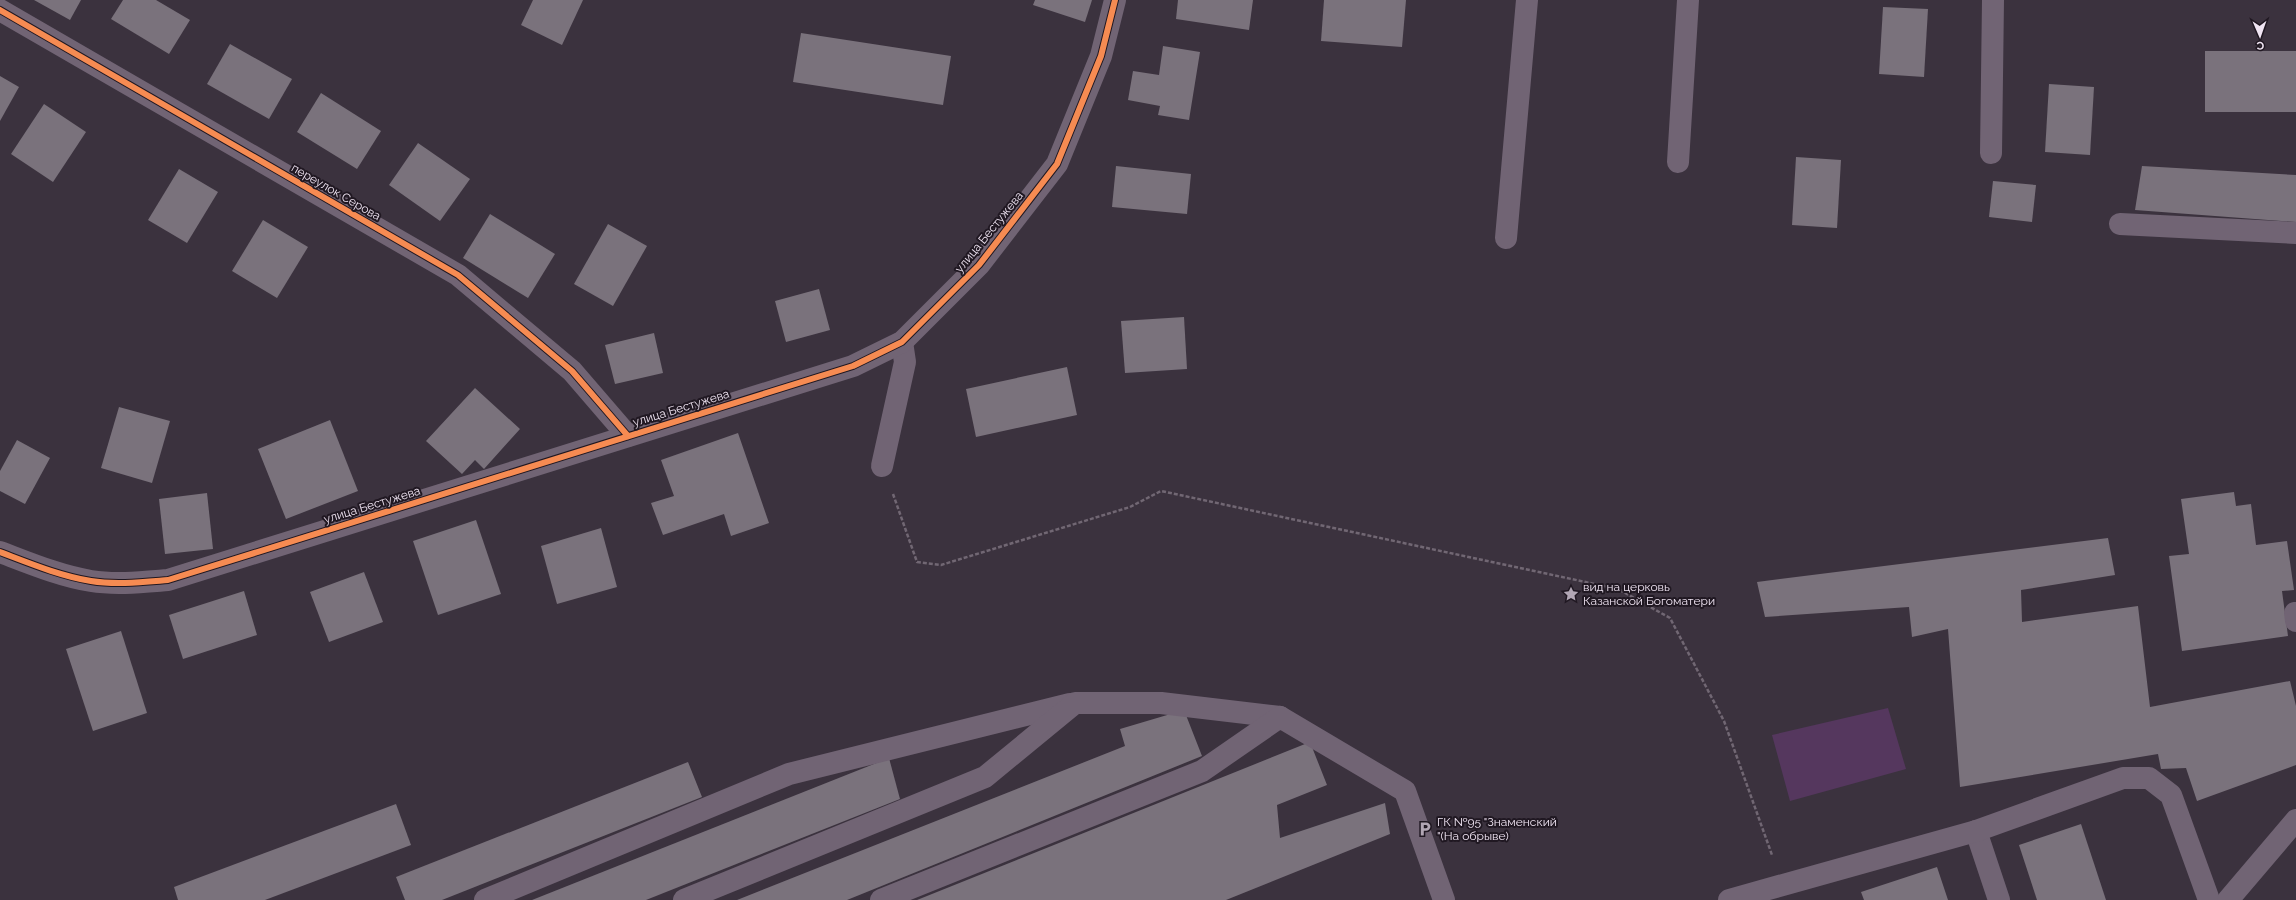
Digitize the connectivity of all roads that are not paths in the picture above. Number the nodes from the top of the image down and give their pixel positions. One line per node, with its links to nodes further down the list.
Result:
1 (1115, 0): 11 (street, улица Бестужева)
2 (1527, 0): 10 (street)
3 (1688, 0): 7 (street)
4 (1993, 0): 6 (street)
5 (0, 10): 12 (street, переулок Серова)
6 (1991, 153)
7 (1678, 162)
8 (2120, 224): 9 (street)
9 (2296, 233)
10 (1506, 238)
11 (902, 342): 12 (street, улица Бестужева); 13 (street)
12 (628, 436): 14 (street, улица Бестужева)
13 (882, 466)
14 (0, 552)
15 (1075, 703): 16 (street); 20 (street); 21 (street)
16 (1280, 717): 22 (street); 23 (street)
17 (2296, 820): 27 (street)
18 (1976, 831): 19 (street); 25 (street); 26 (street)
19 (1790, 889): 24 (street)
20 (485, 900)
21 (684, 900)
22 (881, 900)
23 (1444, 900)
24 (1729, 900)
25 (1999, 900)
26 (2209, 900)
27 (2228, 900)

